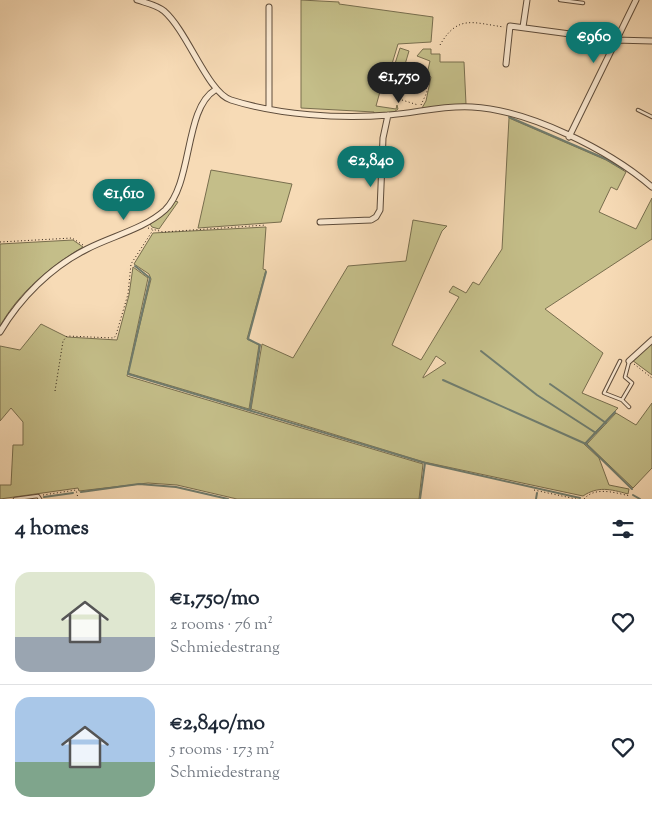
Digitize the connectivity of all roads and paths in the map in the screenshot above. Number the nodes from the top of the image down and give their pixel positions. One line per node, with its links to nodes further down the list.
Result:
1 (137, 0): 14 (street)
2 (527, 0): 7 (street)
3 (560, 0): 5 (lane)
4 (636, 0): 9 (street)
5 (583, 3)
6 (268, 7): 16 (street)
7 (523, 27): 8 (street); 9 (street)
8 (510, 28): 11 (path); 12 (street)
9 (615, 40): 10 (street); 21 (street)
10 (652, 41)
11 (440, 45)
12 (506, 64)
13 (422, 85): 17 (path)
14 (215, 90): 16 (street); 24 (street)
15 (402, 100): 17 (path)
16 (269, 108): 19 (street)
17 (420, 109): 19 (street); 21 (street)
18 (638, 110): 20 (lane)
19 (388, 115): 23 (street)
20 (652, 117)
21 (568, 137): 22 (street)
22 (652, 187)
23 (320, 222)
24 (144, 223): 26 (path); 28 (street)
25 (266, 225): 26 (path)
26 (152, 230): 34 (path)
27 (0, 242): 28 (path)
28 (87, 249): 29 (street)
29 (0, 332)
30 (652, 340): 32 (street)
31 (620, 361): 35 (lane)
32 (629, 361): 33 (path); 35 (lane)
33 (652, 378)
34 (54, 391)
35 (622, 400): 36 (lane)
36 (629, 406)
37 (534, 490): 42 (path)
38 (630, 496): 43 (path)
39 (39, 497): 40 (path); 41 (lane)
40 (78, 498)
41 (15, 499)
42 (576, 499)
43 (584, 499)

